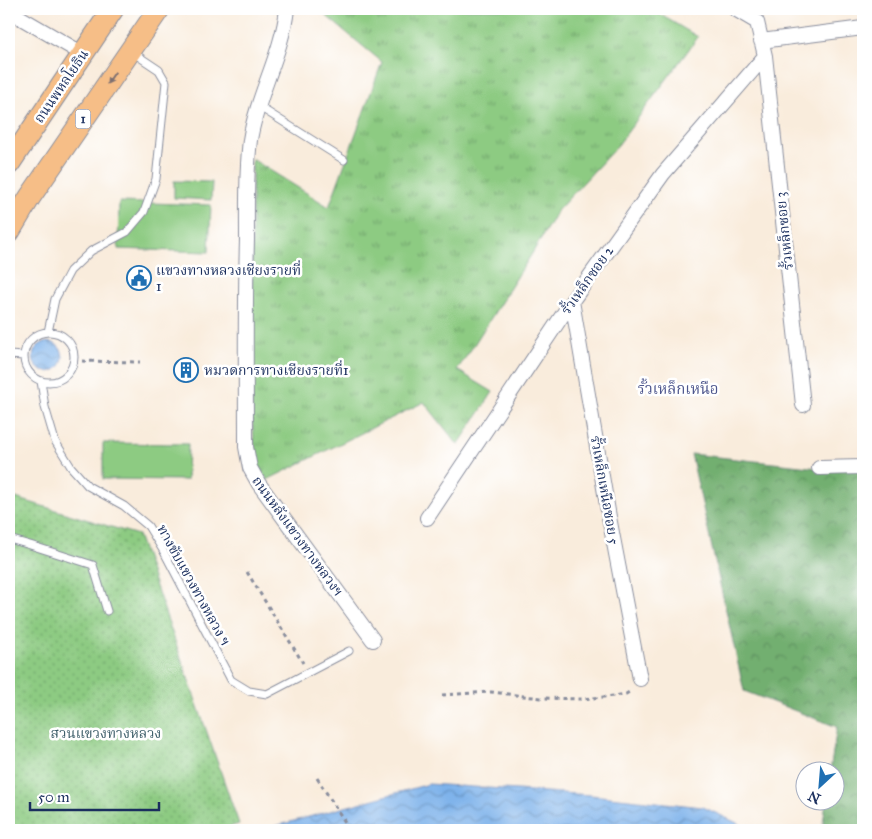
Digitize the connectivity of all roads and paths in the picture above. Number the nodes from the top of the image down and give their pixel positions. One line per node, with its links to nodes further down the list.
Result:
1 (113, 9): 9 (main road, ถนนพหลโยธิน)
2 (159, 9): 8 (main road, 1)
3 (288, 9): 11 (street, ถนนหลังแขวงทางหลวงฯ)
4 (735, 9): 7 (street, รั้วเหล็กซอย 3)
5 (9, 11): 9 (street)
6 (863, 28): 7 (street)
7 (761, 40): 10 (street, รั้วเหล็กซอย 3)
8 (130, 50): 14 (main road, 1, one-way to 14); 16 (lane)
9 (83, 54): 13 (main road, ถนนพหลโยธิน)
10 (765, 56): 15 (street, รั้วเหล็กซอย 2); 22 (street, รั้วเหล็กซอย 3)
11 (258, 106): 12 (lane); 29 (street, ถนนหลังแขวงทางหลวงฯ)
12 (344, 160)
13 (9, 164)
14 (9, 232)
15 (572, 301): 25 (street, รั้วเหล็กซอย 2); 32 (street, รั้วเหล็กเหนือซอย 5)
16 (48, 332): 18 (lane); 19 (lane)
17 (9, 355): 18 (lane)
18 (24, 356): 21 (lane)
19 (74, 360): 20 (path); 21 (lane)
20 (140, 362)
21 (42, 381): 31 (lane, ทางขับแขวงทางหลวง ฯ)
22 (803, 405)
23 (863, 467): 24 (street)
24 (819, 468)
25 (427, 518)
26 (9, 539): 28 (lane)
27 (247, 572): 31 (path)
28 (108, 611)
29 (373, 640)
30 (349, 651): 31 (lane, ทางขับแขวงทางหลวง ฯ)
31 (308, 672)
32 (640, 679): 33 (path)
33 (442, 695)
34 (317, 778): 35 (path)
35 (350, 830)

